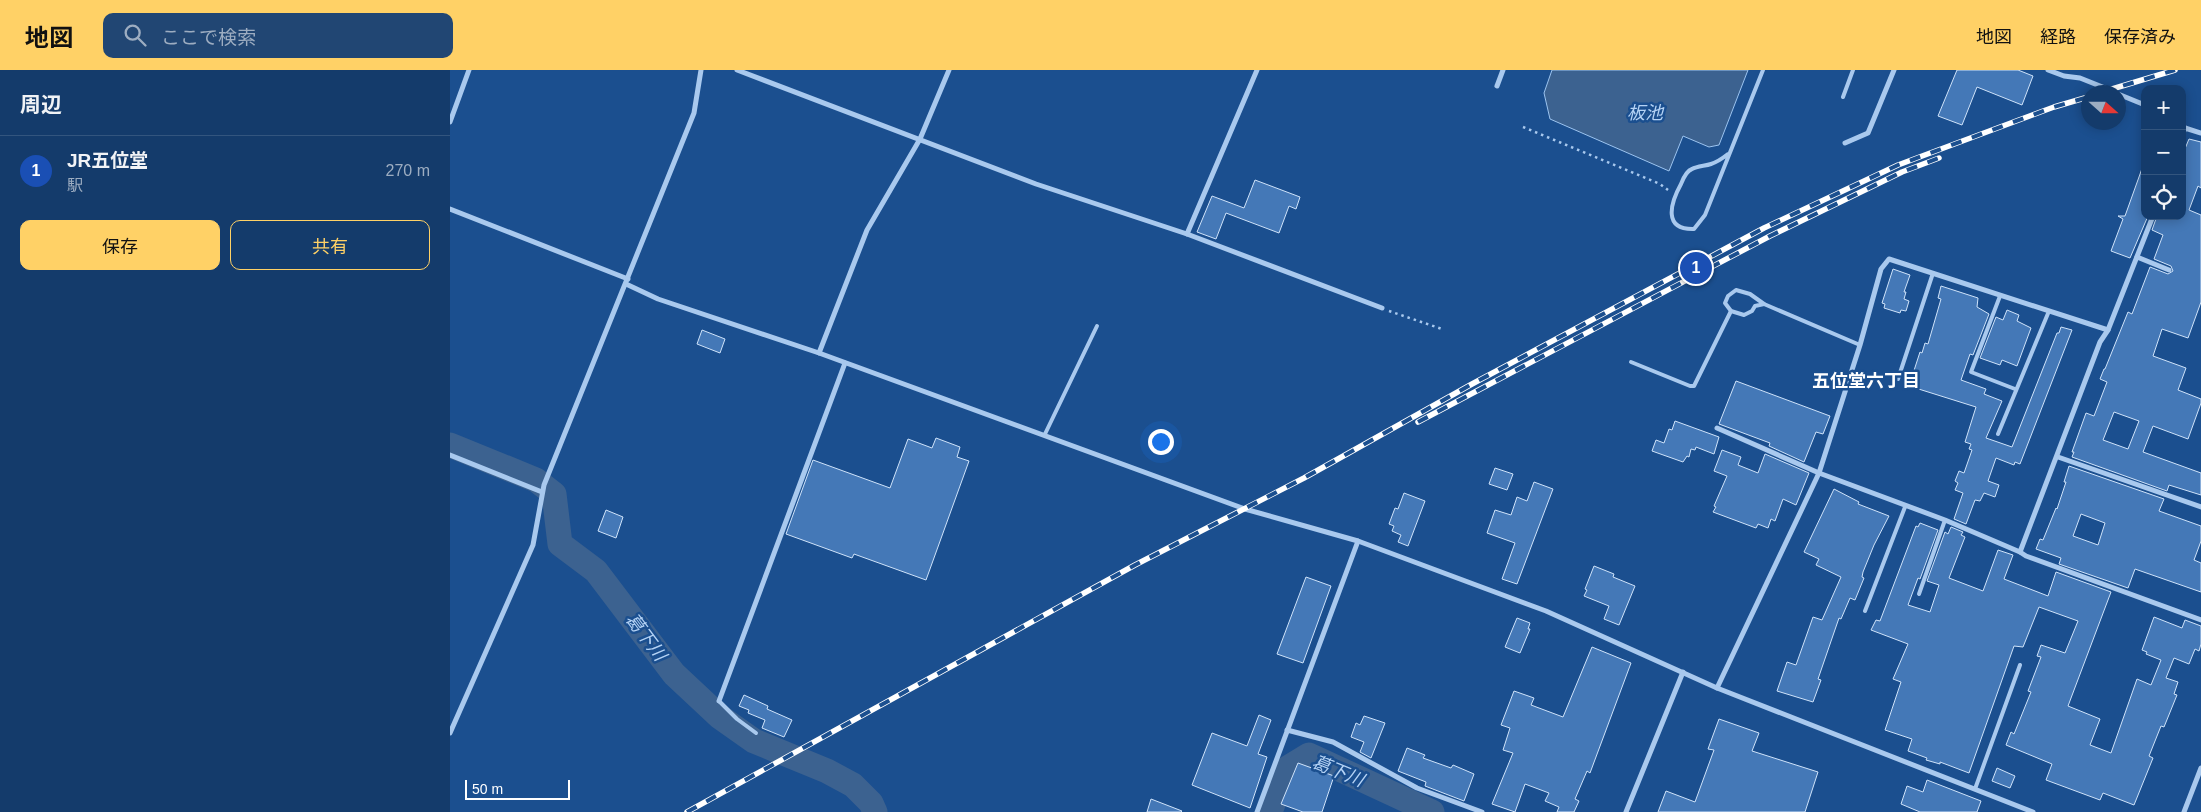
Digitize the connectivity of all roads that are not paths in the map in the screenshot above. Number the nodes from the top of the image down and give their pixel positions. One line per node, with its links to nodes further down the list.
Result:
1 (468, 70): 16 (street)
2 (701, 70): 28 (street)
3 (736, 70): 19 (street)
4 (948, 70): 19 (street)
5 (1257, 70): 24 (street)
6 (1503, 70): 12 (street)
7 (1763, 70): 21 (lane)
8 (1853, 70): 13 (lane)
9 (1894, 70): 20 (street)
10 (2048, 70): 11 (street)
11 (2098, 85)
12 (1497, 86)
13 (1843, 97)
14 (2126, 97): 15 (street)
15 (2141, 103)
16 (450, 122)
17 (2186, 127): 18 (street)
18 (2201, 133)
19 (920, 139): 24 (street); 37 (street)
20 (1845, 143)
21 (1728, 154): 21 (lane)
22 (450, 209): 28 (street)
23 (2151, 220): 25 (street)
24 (1187, 234): 31 (street)
25 (2137, 257): 26 (street); 35 (street)
26 (2169, 270)
27 (1933, 273): 29 (street); 36 (street); 40 (lane)
28 (627, 281): 37 (street); 48 (street)
29 (2000, 296): 33 (street); 41 (lane)
30 (1764, 304): 32 (lane); 32 (lane); 36 (lane)
31 (1382, 308)
32 (1731, 311): 38 (lane)
33 (2049, 311): 35 (street); 41 (lane)
34 (1097, 326): 43 (lane)
35 (2108, 330): 46 (street)
36 (1860, 345): 47 (street)
37 (819, 353): 39 (street)
38 (1631, 362)
39 (845, 363): 43 (street); 60 (street)
40 (1898, 379)
41 (2016, 389): 44 (lane)
42 (1717, 428): 47 (street)
43 (1045, 434): 52 (street)
44 (1998, 434)
45 (450, 455): 48 (street)
46 (2058, 457): 50 (street); 53 (street)
47 (1819, 473): 49 (street); 59 (street)
48 (542, 492): 62 (street)
49 (1905, 506): 51 (street); 55 (lane)
50 (2201, 507)
51 (1946, 520): 53 (street); 54 (lane)
52 (1358, 541): 58 (street); 61 (street)
53 (2020, 552): 56 (street)
54 (1919, 594)
55 (1865, 611)
56 (2201, 620)
57 (2020, 665): 65 (lane)
58 (1683, 672): 59 (street); 68 (street)
59 (1717, 688): 65 (street)
60 (719, 701): 63 (lane)
61 (1287, 730): 66 (street); 67 (street)
62 (450, 733)
63 (756, 733)
64 (2201, 768): 70 (street)
65 (1975, 789): 69 (street)
66 (1257, 812)
67 (1482, 812)
68 (1626, 812)
69 (2033, 812)
70 (2184, 812)

